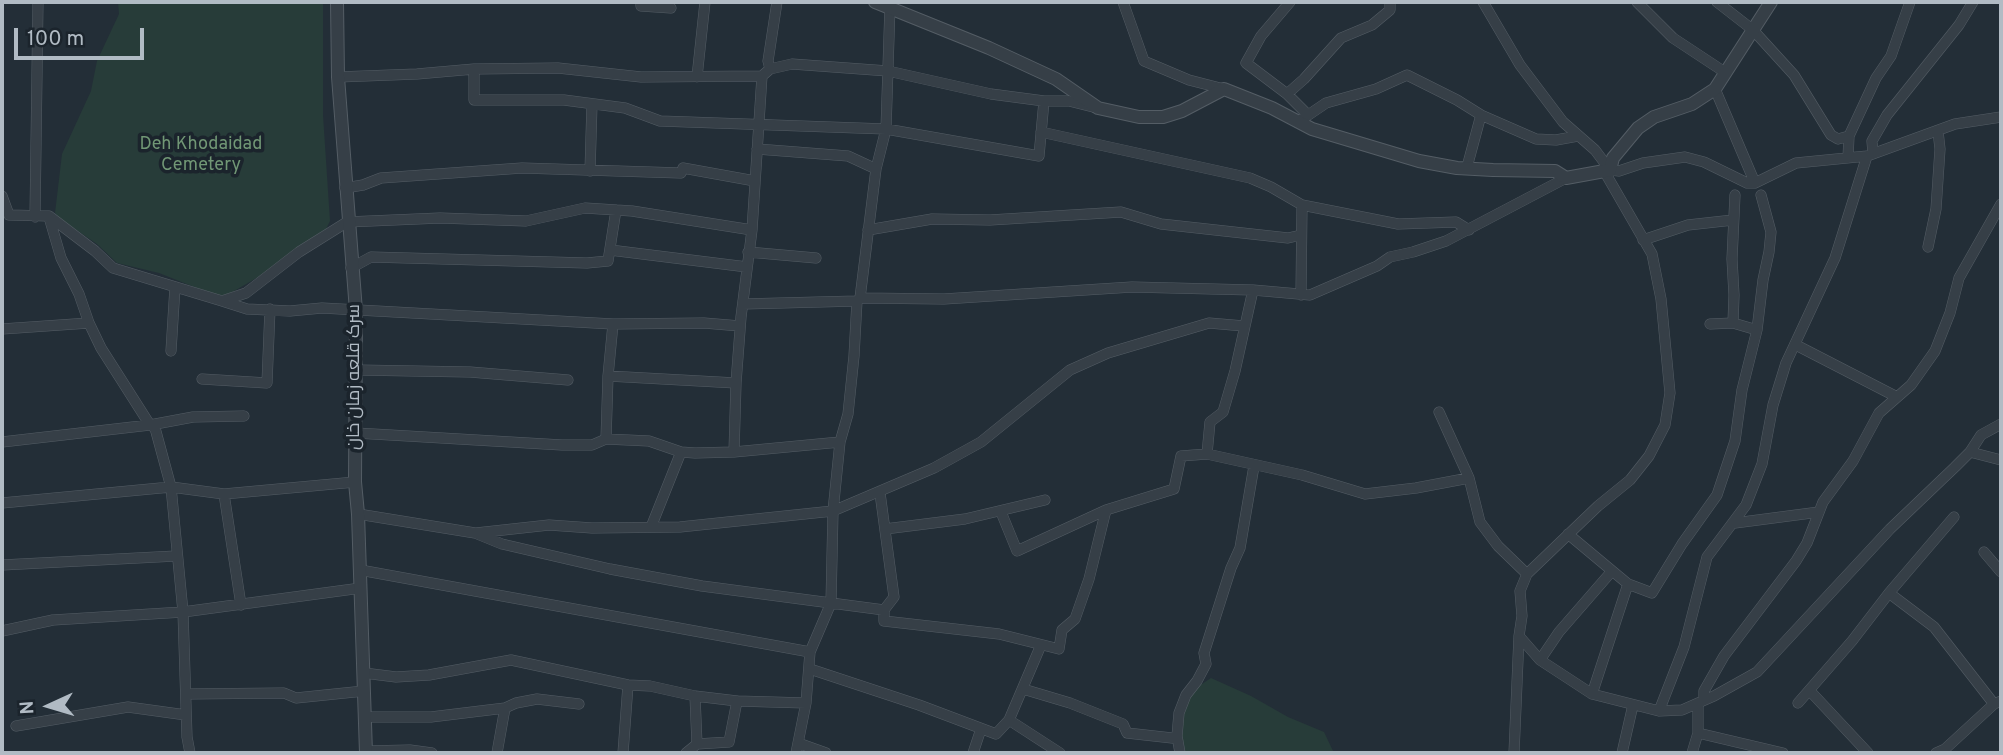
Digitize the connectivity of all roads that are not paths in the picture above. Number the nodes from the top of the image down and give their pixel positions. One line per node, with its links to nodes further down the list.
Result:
1 (38, 2): 58 (street)
2 (337, 2): 23 (street, سرک قلعه زمان خان)
3 (641, 2): 17 (street)
4 (705, 2): 24 (street)
5 (777, 2): 21 (street)
6 (875, 2): 16 (street)
7 (1123, 2): 25 (street)
8 (1290, 2): 27 (street)
9 (1390, 2): 27 (street)
10 (1483, 2): 38 (street)
11 (1637, 2): 22 (street)
12 (1717, 2): 18 (street)
13 (1771, 2): 18 (street)
14 (1910, 2): 39 (street)
15 (1973, 2): 41 (street)
16 (890, 6): 20 (street); 30 (street)
17 (670, 8)
18 (1752, 30): 22 (street); 39 (street)
19 (474, 69): 23 (street); 24 (street); 29 (street)
20 (888, 71): 21 (street); 28 (street); 35 (street)
21 (766, 73): 24 (street); 34 (street)
22 (1726, 73): 26 (street)
23 (338, 77): 50 (street, سرک قلعه زمان خان)
24 (697, 77)
25 (1224, 89): 30 (street); 33 (street)
26 (1715, 89): 45 (street); 49 (street)
27 (1287, 94): 33 (street)
28 (1044, 101): 30 (street); 37 (street)
29 (592, 104): 34 (street); 46 (street)
30 (1098, 108)
31 (1481, 115): 33 (street); 38 (street); 43 (street)
32 (2001, 117): 36 (street)
33 (1303, 119): 43 (street)
34 (760, 125): 35 (street); 40 (street)
35 (886, 129): 37 (street); 44 (street)
36 (1938, 131): 41 (street); 66 (street)
37 (1041, 132): 55 (street)
38 (1578, 136): 45 (street)
39 (1849, 136): 42 (street)
40 (757, 149): 44 (street); 48 (street)
41 (1870, 155): 42 (street); 88 (street)
42 (1847, 158): 49 (street)
43 (1467, 167): 47 (street)
44 (876, 169): 62 (street)
45 (1606, 170): 47 (street); 49 (street); 65 (street)
46 (590, 172): 48 (street); 50 (street)
47 (1566, 178): 63 (street)
48 (755, 181): 61 (street)
49 (1755, 183)
50 (345, 188): 60 (street, سرک قلعه زمان خان)
51 (1735, 195): 59 (street)
52 (1761, 195): 87 (street)
53 (2, 196): 58 (street)
54 (2001, 204): 95 (street)
55 (1302, 205): 63 (street); 64 (street)
56 (616, 210): 60 (street); 61 (street); 67 (street)
57 (49, 216): 58 (street); 72 (street); 80 (street)
58 (35, 217)
59 (1733, 220): 65 (street); 81 (street)
60 (347, 222): 71 (street, سرک قلعه زمان خان); 76 (street)
61 (751, 230): 68 (street)
62 (868, 230): 64 (street); 75 (street)
63 (1469, 230): 74 (street)
64 (1301, 234): 74 (street)
65 (1643, 240): 127 (street)
66 (1927, 247)
67 (610, 250): 70 (street); 71 (street)
68 (748, 252): 69 (street); 70 (street)
69 (816, 257)
70 (747, 267): 77 (street)
71 (351, 268): 79 (street, سرک قلعه زمان خان)
72 (175, 287): 76 (street); 89 (street)
73 (1253, 290): 74 (street); 75 (street); 85 (street)
74 (1301, 295)
75 (858, 300): 77 (street); 103 (street)
76 (222, 301): 78 (street)
77 (743, 304): 84 (street)
78 (270, 309): 79 (street); 92 (street)
79 (356, 311): 82 (street); 90 (street, سرک قلعه زمان خان)
80 (89, 323): 86 (street); 99 (street)
81 (1732, 323): 83 (street); 87 (street)
82 (613, 324): 84 (street); 91 (street)
83 (1710, 324)
84 (740, 326): 94 (street)
85 (1244, 326): 107 (street); 113 (street)
86 (2, 329)
87 (1757, 330): 135 (street)
88 (1796, 345): 95 (street); 123 (street)
89 (172, 351)
90 (356, 370): 93 (street); 100 (street, سرک قلعه زمان خان)
91 (608, 376): 94 (street); 101 (street)
92 (202, 379)
93 (568, 380)
94 (736, 383): 105 (street)
95 (1897, 397): 120 (street)
96 (1439, 412): 110 (street)
97 (244, 416): 99 (street)
98 (2001, 424): 106 (street)
99 (150, 425): 102 (street); 112 (street)
100 (356, 433): 101 (street); 111 (street, سرک قلعه زمان خان)
101 (606, 439): 104 (street)
102 (2, 442)
103 (840, 442): 105 (street); 118 (street)
104 (681, 452): 105 (street); 124 (street)
105 (734, 452)
106 (1970, 452): 108 (street); 157 (street)
107 (1207, 454): 109 (street); 117 (street)
108 (2001, 460)
109 (1254, 466): 110 (street); 171 (street)
110 (1469, 478): 134 (street)
111 (355, 482): 114 (street); 121 (street, سرک قلعه زمان خان)
112 (171, 487): 114 (street); 116 (street); 129 (street)
113 (880, 493): 118 (street); 125 (street)
114 (224, 494): 139 (street)
115 (1045, 500): 119 (street)
116 (2, 503)
117 (1106, 510): 119 (street); 144 (street)
118 (833, 511): 124 (street); 138 (street)
119 (1001, 512): 125 (street)
120 (1819, 512): 123 (street); 157 (street)
121 (358, 514): 126 (street); 131 (street, سرک قلعه زمان خان)
122 (1954, 517): 137 (street)
123 (1735, 523): 164 (street)
124 (651, 527): 126 (street)
125 (885, 529): 140 (street)
126 (475, 533): 138 (street)
127 (1568, 534): 132 (street); 134 (street)
128 (1984, 552): 133 (street)
129 (176, 556): 130 (street); 141 (street)
130 (2, 565)
131 (360, 570): 136 (street, سرک قلعه زمان خان); 145 (street)
132 (1612, 571): 135 (street); 146 (street)
133 (2001, 572)
134 (1527, 574): 143 (street)
135 (1628, 584): 154 (street)
136 (361, 588): 139 (street); 148 (street, سرک قلعه زمان خان)
137 (1889, 593): 152 (street); 160 (street)
138 (831, 603): 140 (street); 145 (street)
139 (241, 605): 141 (street)
140 (884, 610): 144 (street)
141 (183, 612): 142 (street); 153 (street)
142 (2, 631)
143 (1519, 636): 146 (street); 185 (street)
144 (1041, 645): 150 (street)
145 (810, 652): 147 (street)
146 (1540, 660): 154 (street)
147 (810, 669): 158 (street); 169 (street)
148 (364, 673): 149 (street); 151 (street, سرک قلعه زمان خان)
149 (628, 685): 155 (street); 180 (street)
150 (1023, 689): 167 (street); 171 (street)
151 (364, 691): 153 (street); 166 (street, سرک قلعه زمان خان)
152 (1810, 691): 159 (street); 189 (street)
153 (186, 694): 165 (street)
154 (1592, 694): 162 (street)
155 (695, 696): 156 (street); 172 (street)
156 (737, 701): 158 (street); 172 (street)
157 (1701, 701): 164 (street); 170 (street)
158 (806, 703): 173 (street)
159 (1798, 703)
160 (1998, 703): 176 (street)
161 (579, 704): 163 (street)
162 (1633, 705): 164 (street); 186 (street)
163 (505, 708): 166 (street); 179 (street)
164 (1659, 711)
165 (186, 715): 168 (street); 177 (street)
166 (364, 717): 174 (street, سرک قلعه زمان خان)
167 (1009, 720): 169 (street); 175 (street)
168 (16, 726)
169 (981, 729): 183 (street)
170 (1698, 733): 187 (street); 188 (street)
171 (1177, 736): 184 (street)
172 (697, 744): 181 (street)
173 (797, 748): 182 (street)
174 (366, 752): 178 (street)
175 (1056, 752)
176 (1943, 752)
177 (190, 753)
178 (432, 753)
179 (497, 753)
180 (623, 753)
181 (686, 753)
182 (826, 753)
183 (973, 753)
184 (1180, 753)
185 (1514, 753)
186 (1622, 753)
187 (1692, 753)
188 (1783, 753)
189 (1868, 753)

